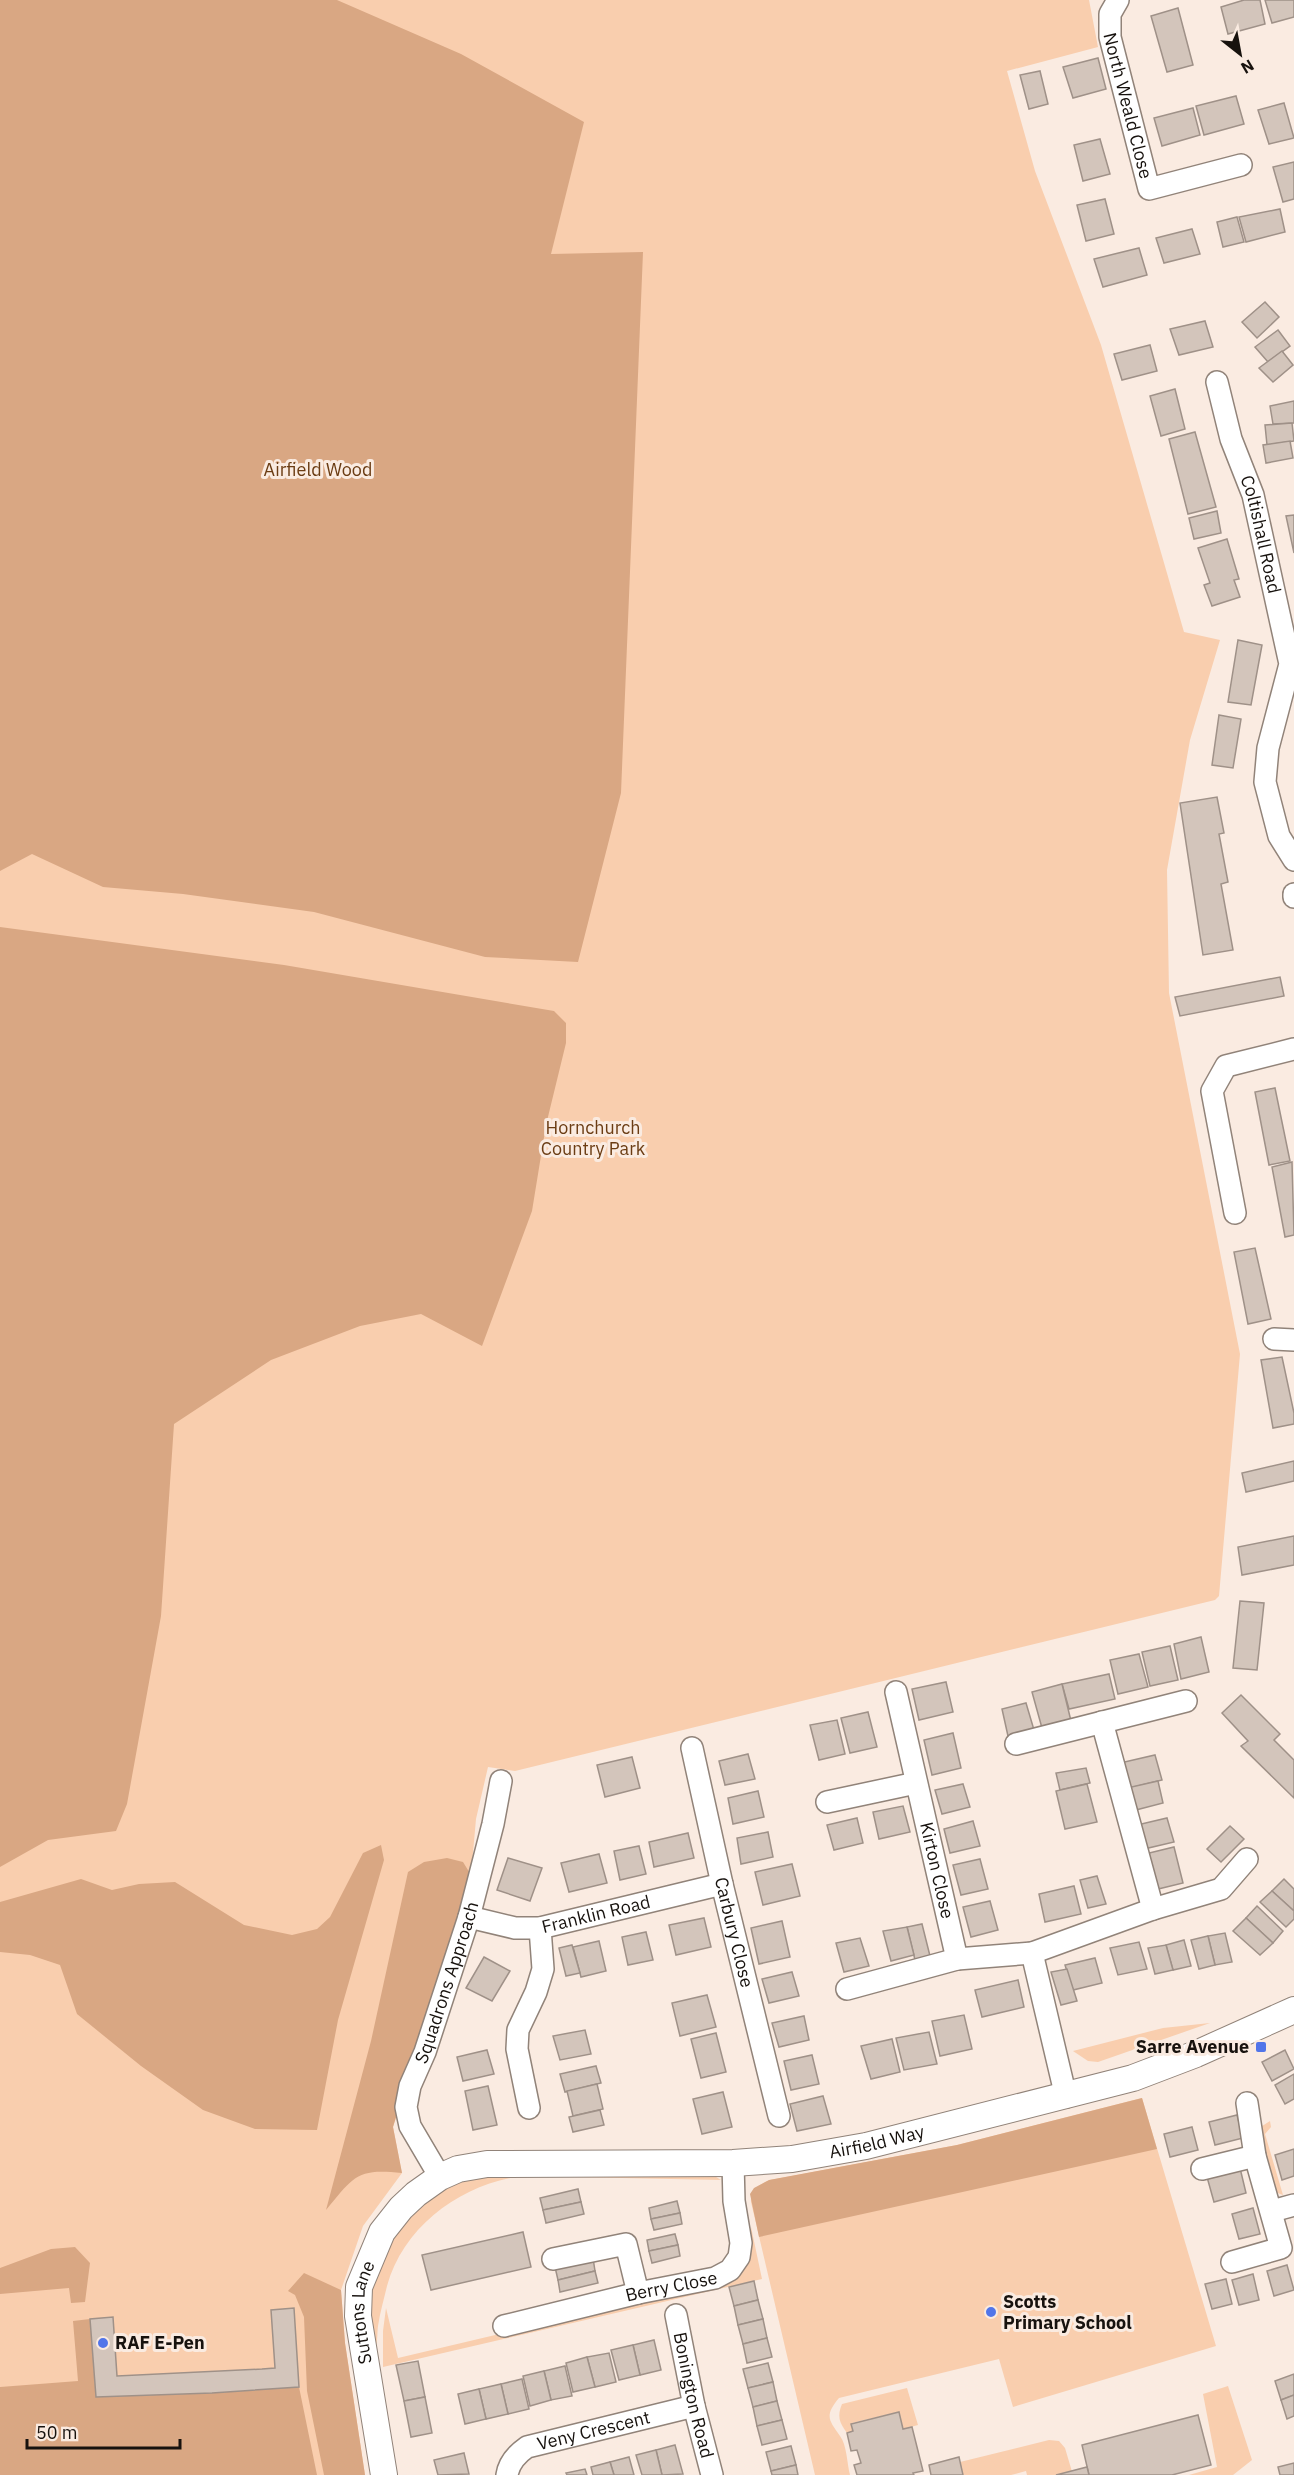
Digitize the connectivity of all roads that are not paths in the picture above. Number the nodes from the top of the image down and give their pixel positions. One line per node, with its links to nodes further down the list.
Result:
1 (1118, 0): 2 (street, North Weald Close)
2 (1241, 165)
3 (1217, 382): 4 (street, Coltishall Road)
4 (1294, 861)
5 (1294, 1049): 6 (street)
6 (1234, 1213)
7 (896, 1692): 13 (street, Kirton Close)
8 (1186, 1701): 9 (street)
9 (1102, 1722): 10 (street); 17 (street)
10 (1016, 1744)
11 (692, 1748): 16 (street, Carbury Close)
12 (501, 1781): 18 (street, Squadrons Approach)
13 (916, 1783): 14 (street); 21 (street, Kirton Close)
14 (827, 1802)
15 (1247, 1859): 17 (street)
16 (722, 1884): 19 (street, Franklin Road); 27 (street, Carbury Close)
17 (1153, 1909): 20 (street)
18 (469, 1917): 19 (street, Franklin Road); 31 (street, Squadrons Approach)
19 (540, 1928): 26 (street)
20 (1032, 1953): 21 (street); 24 (street)
21 (957, 1959): 22 (street)
22 (847, 1989)
23 (1294, 2010): 24 (street, Airfield Way)
24 (1066, 2097): 29 (street, Airfield Way)
25 (1247, 2103): 28 (street)
26 (529, 2108)
27 (779, 2116)
28 (1255, 2156): 30 (street); 33 (street)
29 (733, 2163): 31 (street, Airfield Way); 36 (street, Berry Close)
30 (1202, 2169)
31 (440, 2177): 40 (street, Suttons Lane)
32 (1294, 2205): 33 (street)
33 (1272, 2211): 35 (street)
34 (553, 2259): 36 (street)
35 (1232, 2262)
36 (638, 2293): 38 (street, Berry Close)
37 (676, 2315): 39 (street, Bonington Road)
38 (504, 2326)
39 (694, 2406): 41 (street, Veny Crescent); 42 (street, Bonington Road)
40 (384, 2475)
41 (507, 2475)
42 (712, 2475)

